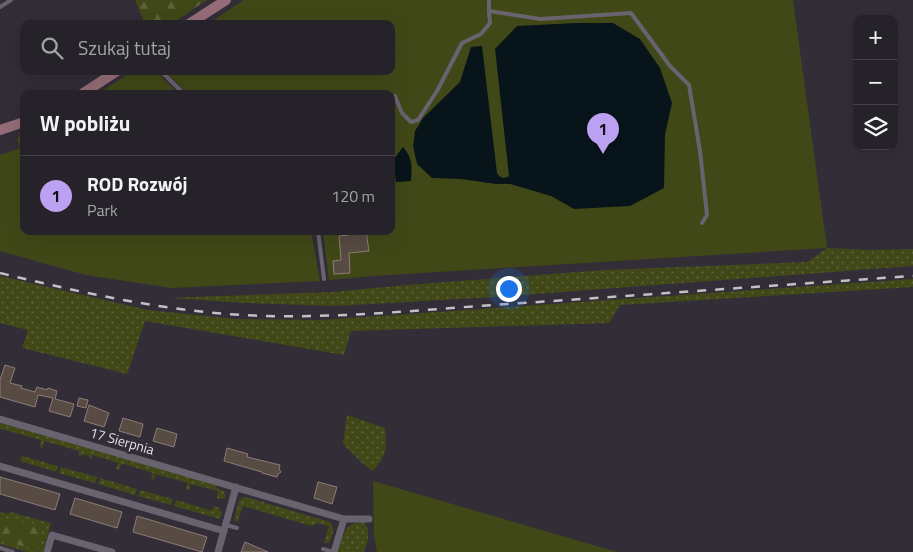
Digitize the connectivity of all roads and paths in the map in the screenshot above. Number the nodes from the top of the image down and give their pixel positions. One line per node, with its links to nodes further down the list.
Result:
1 (10, 0): 4 (lane)
2 (226, 0): 6 (street)
3 (489, 0): 5 (lane)
4 (0, 7)
5 (489, 11): 11 (lane); 14 (lane)
6 (195, 20)
7 (111, 75): 9 (street)
8 (165, 75): 10 (lane)
9 (88, 90)
10 (180, 90)
11 (395, 96)
12 (20, 123): 13 (street)
13 (0, 130)
14 (702, 223)
15 (318, 235): 16 (lane)
16 (324, 279)
17 (0, 419): 19 (street, 17 Sierpnia)
18 (0, 466): 22 (street)
19 (236, 487): 20 (street, 17 Sierpnia); 22 (street)
20 (344, 519): 21 (street, 17 Sierpnia); 30 (street)
21 (369, 520)
22 (225, 528): 23 (lane); 29 (street)
23 (236, 528)
24 (0, 548): 26 (lane)
25 (323, 549): 30 (lane)
26 (13, 552)
27 (47, 552): 28 (street)
28 (112, 552)
29 (218, 552)
30 (333, 552)

